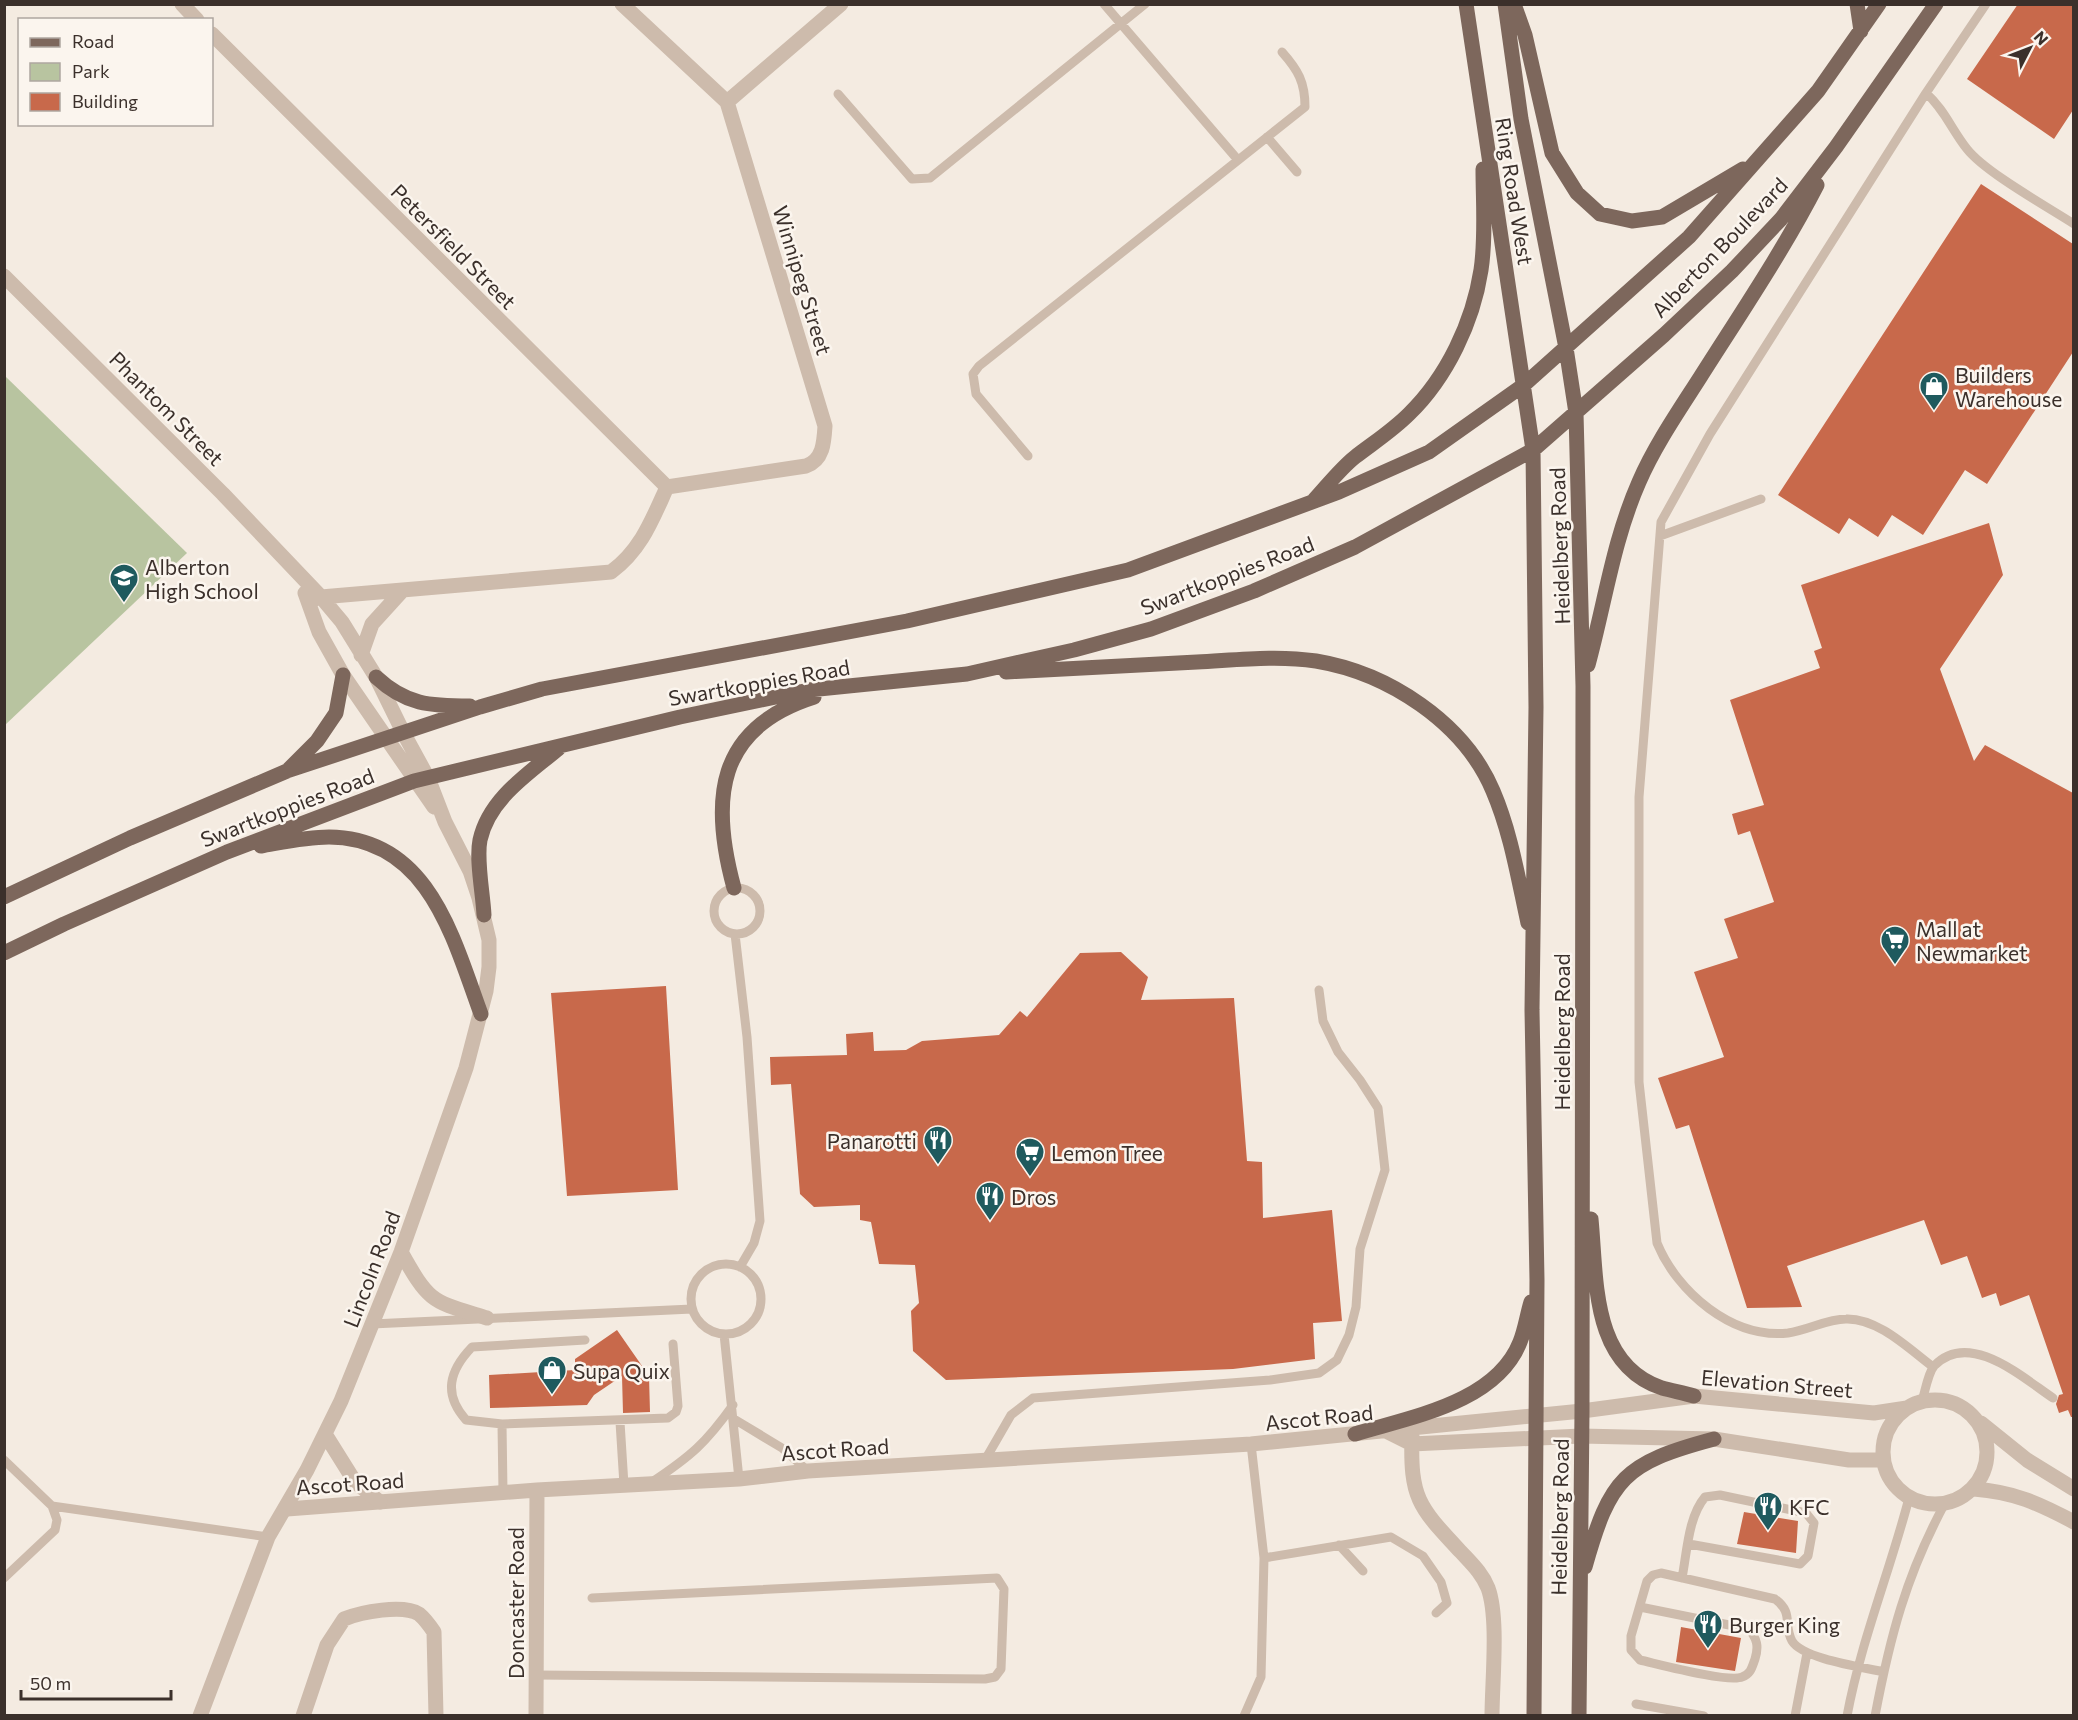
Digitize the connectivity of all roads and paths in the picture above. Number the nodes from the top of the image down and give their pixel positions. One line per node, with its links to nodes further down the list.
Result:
1 (182, 4): 13 (street)
2 (622, 4): 20 (street)
3 (841, 4): 20 (street)
4 (1104, 4): 14 (lane)
5 (1145, 4): 14 (lane)
6 (1466, 4): 21 (main road, Ring Road West)
7 (1505, 4): 29 (main road, Ring Road West)
8 (1514, 4): 25 (main road)
9 (1857, 4): 15 (main road)
10 (1879, 4): 15 (main road, Alberton Boulevard)
11 (1936, 4): 23 (main road, Alberton Boulevard)
12 (1986, 4): 18 (lane)
13 (195, 18)
14 (1121, 24): 19 (lane); 24 (lane)
15 (1861, 31): 25 (main road, Alberton Boulevard)
16 (213, 35): 34 (street, Petersfield Street)
17 (1282, 52): 22 (lane)
18 (1926, 93): 27 (lane); 37 (lane)
19 (838, 94)
20 (727, 102): 34 (street, Winnipeg Street)
21 (1483, 120): 30 (main road, Ring Road West); 36 (main road)
22 (1267, 137): 24 (lane); 26 (lane)
23 (1836, 147): 31 (main road, Alberton Boulevard); 45 (main road)
24 (1238, 160): 33 (lane)
25 (1758, 160): 29 (main road, Alberton Boulevard)
26 (1297, 172)
27 (2073, 224)
28 (4, 276): 39 (street, Phantom Street)
29 (1566, 348): 30 (main road, Swartkoppies Road); 31 (main road, Heidelberg Road)
30 (1525, 384): 32 (main road, Heidelberg Road); 36 (main road, Swartkoppies Road)
31 (1576, 413): 32 (main road, Swartkoppies Road); 45 (main road, Heidelberg Road)
32 (1533, 450): 41 (main road, Swartkoppies Road); 57 (main road, Heidelberg Road)
33 (1028, 456)
34 (667, 487): 38 (street)
35 (1761, 499): 37 (lane)
36 (1312, 502): 46 (main road, Swartkoppies Road)
37 (1660, 536): 71 (lane)
38 (402, 591): 39 (street); 40 (street)
39 (315, 599): 40 (street, Phantom Street); 42 (street, Phantom Street)
40 (361, 655): 43 (street, Phantom Street)
41 (967, 674): 44 (main road, Swartkoppies Road); 57 (main road)
42 (343, 675): 48 (street, Phantom Street); 50 (main road)
43 (376, 677): 46 (main road); 47 (street, Phantom Street)
44 (848, 686): 49 (main road, Swartkoppies Road); 53 (main road)
45 (1583, 686): 61 (main road, Heidelberg Road)
46 (480, 706): 47 (main road, Swartkoppies Road)
47 (404, 734): 48 (main road, Swartkoppies Road); 51 (street, Phantom Street)
48 (387, 739): 50 (main road, Swartkoppies Road); 51 (street, Phantom Street)
49 (562, 745): 51 (main road, Swartkoppies Road); 55 (main road)
50 (287, 771): 54 (main road, Swartkoppies Road)
51 (421, 779): 52 (main road, Swartkoppies Road); 55 (street, Lincoln Road)
52 (227, 852): 58 (main road, Swartkoppies Road); 60 (main road)
53 (734, 888): 56 (lane); 56 (lane)
54 (4, 897)
55 (484, 915): 60 (street, Lincoln Road)
56 (735, 934): 63 (lane)
57 (1533, 949): 64 (main road, Heidelberg Road)
58 (4, 953)
59 (1319, 990): 93 (lane)
60 (481, 1014): 62 (street, Lincoln Road)
61 (1582, 1139): 72 (main road); 77 (main road, Heidelberg Road)
62 (401, 1252): 66 (street); 67 (street, Lincoln Road)
63 (740, 1267): 65 (lane); 68 (lane)
64 (1537, 1280): 78 (main road, Heidelberg Road); 86 (main road)
65 (692, 1309): 66 (lane); 68 (lane)
66 (487, 1318): 67 (lane)
67 (372, 1324): 85 (street, Lincoln Road)
68 (724, 1334): 75 (lane)
69 (585, 1341): 82 (lane)
70 (673, 1344): 81 (lane)
71 (1933, 1367): 73 (lane); 74 (lane)
72 (1694, 1396): 76 (street, Elevation Street); 77 (street, Elevation Street)
73 (2053, 1398)
74 (1922, 1401): 76 (street, Elevation Street); 79 (street, Elevation Street)
75 (733, 1405): 80 (lane); 97 (lane)
76 (1906, 1408): 94 (street, Elevation Street)
77 (1582, 1411): 78 (street, Elevation Street); 87 (main road, Heidelberg Road)
78 (1536, 1416): 83 (street, Ascot Road); 88 (main road, Heidelberg Road)
79 (1974, 1418): 99 (street); 100 (street, Elevation Street)
80 (734, 1419): 95 (lane); 96 (lane)
81 (620, 1422): 82 (lane); 98 (lane)
82 (502, 1424): 102 (lane)
83 (1412, 1426): 84 (street, Ascot Road); 91 (street)
84 (1386, 1431): 86 (street, Ascot Road); 91 (street, Ascot Road)
85 (325, 1434): 104 (street); 107 (street, Lincoln Road)
86 (1355, 1434): 90 (street, Ascot Road)
87 (1581, 1436): 88 (street); 89 (street); 116 (main road, Heidelberg Road)
88 (1535, 1437): 91 (street, Ascot Road); 131 (main road, Heidelberg Road)
89 (1714, 1439): 94 (street); 116 (main road)
90 (1251, 1444): 93 (street, Ascot Road); 112 (lane)
91 (1412, 1444): 130 (street)
92 (4, 1460): 106 (lane)
93 (985, 1460): 95 (street, Ascot Road)
94 (1883, 1460): 103 (street)
95 (808, 1471): 96 (street, Ascot Road)
96 (739, 1479): 97 (street, Ascot Road)
97 (650, 1484): 98 (street, Ascot Road)
98 (624, 1485): 101 (street, Ascot Road)
99 (1974, 1489): 105 (street); 108 (street)
100 (2073, 1489)
101 (537, 1490): 102 (street, Ascot Road); 123 (street, Doncaster Road)
102 (503, 1492): 104 (street, Ascot Road)
103 (1909, 1498): 105 (street); 121 (lane)
104 (380, 1502): 107 (street, Ascot Road)
105 (1944, 1505): 122 (lane)
106 (52, 1506): 109 (lane); 114 (lane)
107 (287, 1509): 109 (street, Lincoln Road)
108 (2073, 1522)
109 (268, 1537): 125 (street, Lincoln Road)
110 (1689, 1544): 110 (lane); 115 (lane)
111 (1339, 1545): 112 (lane); 113 (lane); 119 (lane)
112 (1264, 1558): 129 (lane)
113 (1364, 1571)
114 (4, 1578)
115 (1682, 1578): 118 (lane); 120 (lane)
116 (1580, 1588): 132 (main road, Heidelberg Road)
117 (592, 1598): 123 (lane)
118 (1640, 1607): 118 (lane)
119 (1436, 1613)
120 (1807, 1653): 121 (lane); 134 (lane)
121 (1857, 1666): 122 (lane); 135 (lane)
122 (1884, 1672): 136 (lane)
123 (536, 1675): 128 (street, Doncaster Road)
124 (1636, 1704): 133 (lane)
125 (200, 1716)
126 (303, 1716): 127 (street)
127 (436, 1716)
128 (536, 1716)
129 (1244, 1716)
130 (1492, 1716)
131 (1534, 1716)
132 (1579, 1716)
133 (1704, 1716)
134 (1795, 1716)
135 (1847, 1716)
136 (1875, 1716)

